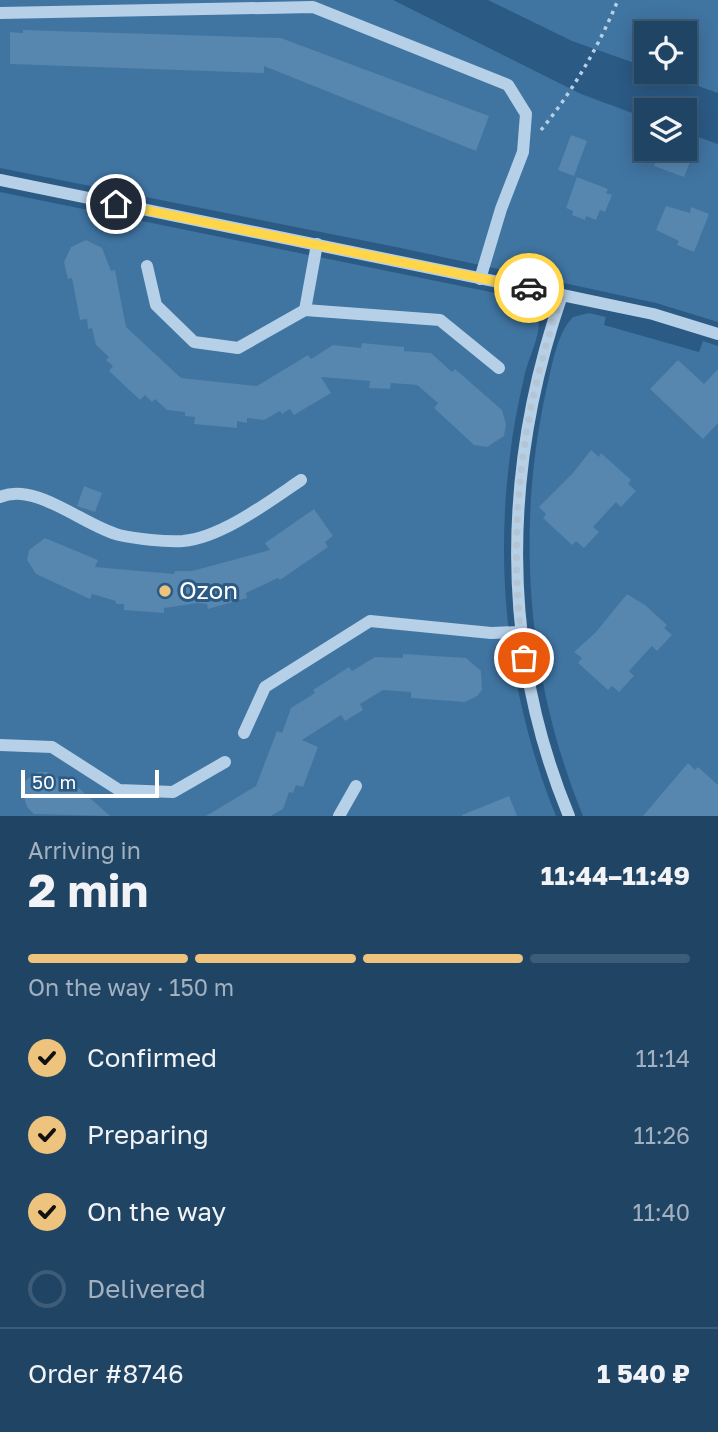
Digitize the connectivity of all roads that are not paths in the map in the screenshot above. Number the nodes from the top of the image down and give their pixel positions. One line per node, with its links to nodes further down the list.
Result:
1 (0, 13): 5 (street)
2 (0, 180): 3 (street)
3 (317, 244): 5 (street); 7 (street)
4 (147, 266): 7 (street)
5 (480, 278): 6 (street)
6 (562, 295): 8 (street); 12 (street)
7 (305, 310): 9 (street)
8 (718, 334)
9 (499, 368)
10 (301, 480): 11 (street)
11 (0, 497)
12 (521, 632): 13 (street); 18 (street)
13 (244, 733)
14 (0, 745): 15 (street)
15 (225, 762)
16 (356, 786): 17 (street)
17 (340, 816)
18 (569, 816)

